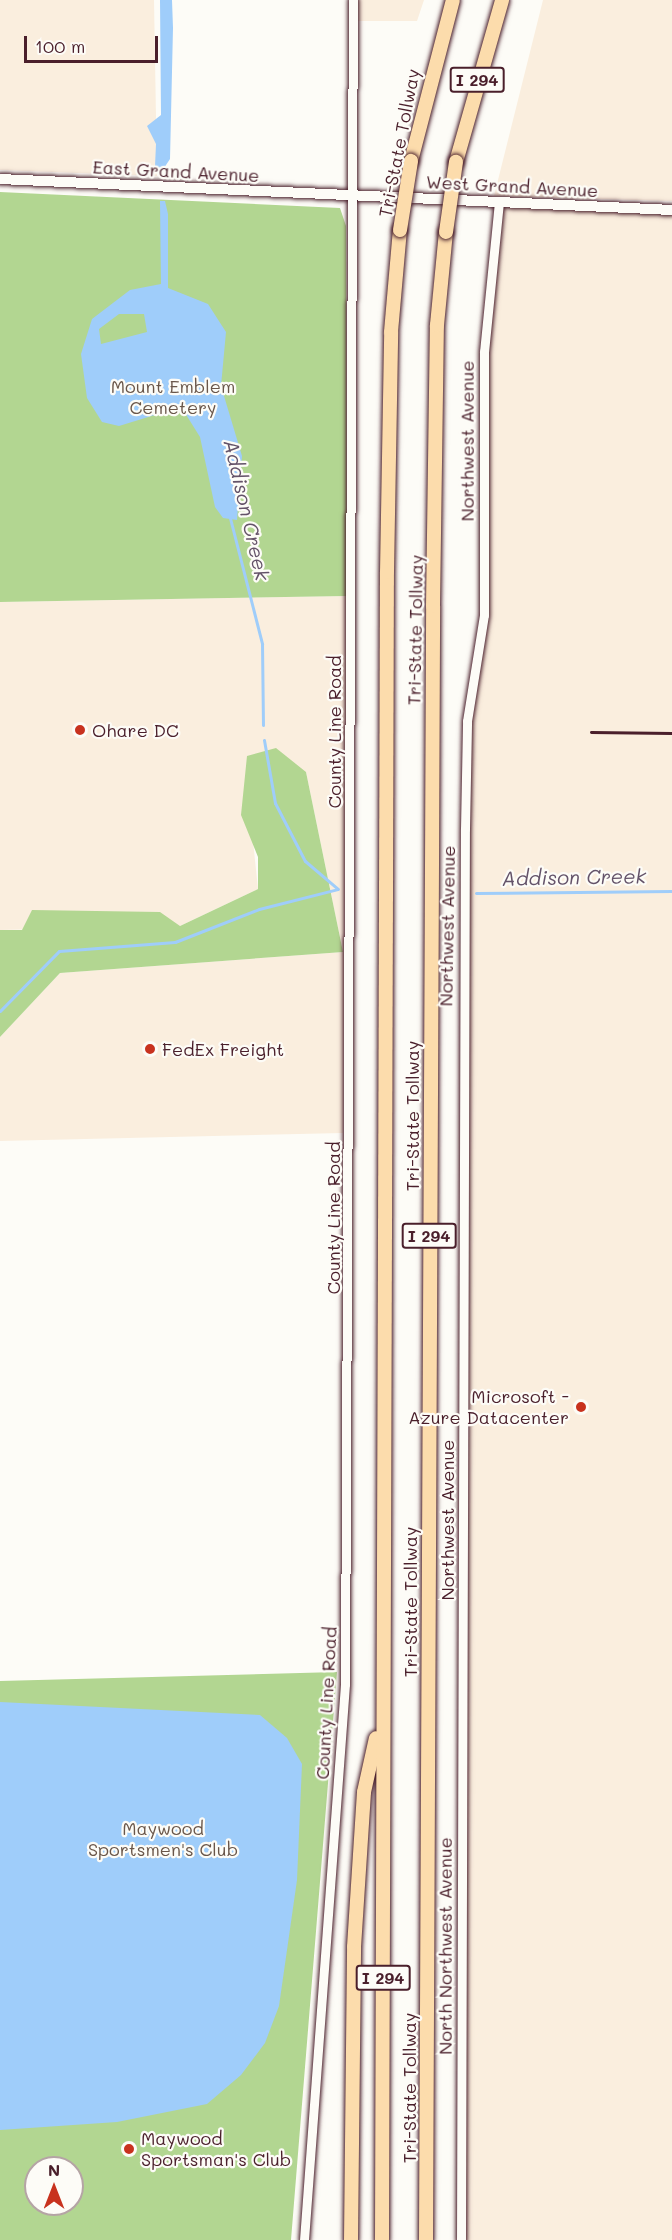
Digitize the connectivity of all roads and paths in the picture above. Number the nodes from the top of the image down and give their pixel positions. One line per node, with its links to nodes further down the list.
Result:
1 (353, 0): 5 (street, County Line Road)
2 (453, 0): 9 (highway, Tri-State Tollway / I 294, bridge)
3 (502, 0): 13 (highway, Tri-State Tollway / I 294, bridge)
4 (0, 179): 5 (main road, East Grand Avenue)
5 (351, 195): 6 (main road, West Grand Avenue); 10 (street, County Line Road)
6 (499, 202): 7 (main road, West Grand Avenue); 8 (street, Northwest Avenue)
7 (672, 210)
8 (463, 1652): 14 (street, North Northwest Avenue)
9 (381, 1716): 11 (highway); 12 (highway, Tri-State Tollway / I 294)
10 (304, 2240)
11 (351, 2240)
12 (382, 2240)
13 (426, 2240)
14 (461, 2240)

